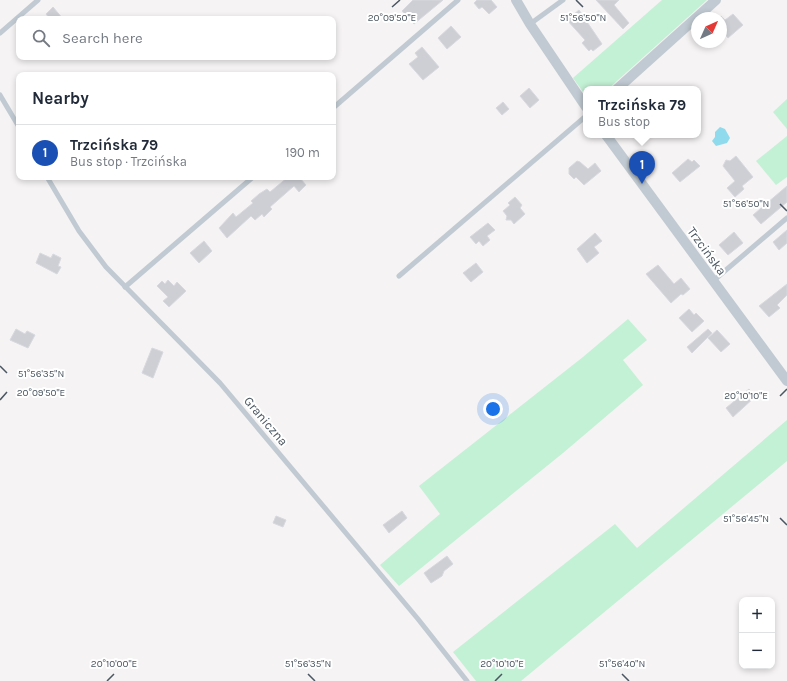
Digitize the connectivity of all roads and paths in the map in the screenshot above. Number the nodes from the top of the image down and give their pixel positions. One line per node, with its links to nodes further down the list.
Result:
1 (38, 0): 6 (lane)
2 (458, 0): 13 (lane)
3 (516, 0): 8 (street)
4 (563, 0): 8 (lane)
5 (716, 0): 10 (street)
6 (20, 16)
7 (16, 19): 9 (lane)
8 (530, 24): 12 (street)
9 (0, 33)
10 (619, 86)
11 (0, 95): 15 (lane)
12 (583, 103)
13 (336, 105)
14 (583, 119): 20 (lane)
15 (16, 122)
16 (608, 138): 21 (street, Trzcińska)
17 (49, 180): 22 (lane, Graniczna)
18 (250, 180): 22 (lane)
19 (787, 218): 21 (lane)
20 (399, 276)
21 (713, 281): 23 (street, Trzcińska)
22 (125, 287): 24 (lane, Graniczna)
23 (787, 381)
24 (467, 681)

